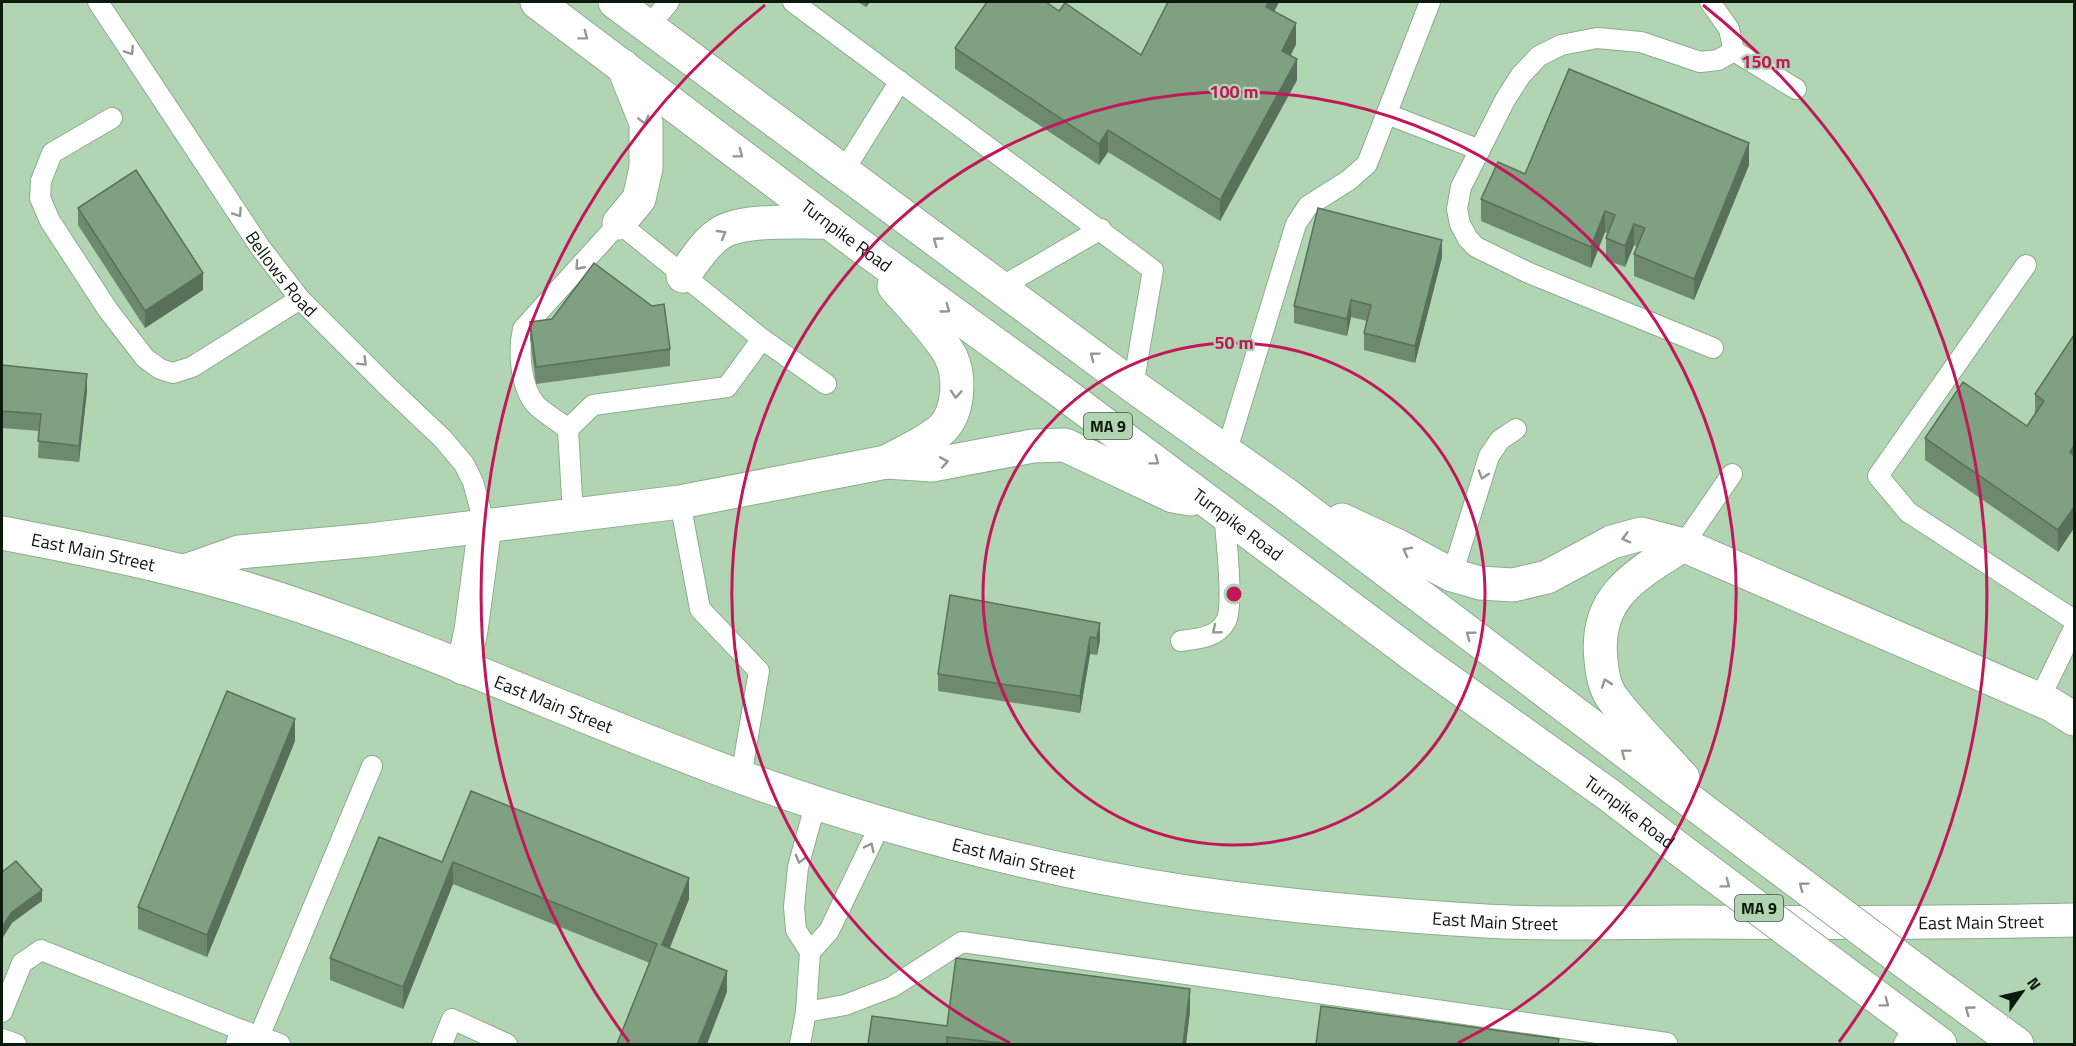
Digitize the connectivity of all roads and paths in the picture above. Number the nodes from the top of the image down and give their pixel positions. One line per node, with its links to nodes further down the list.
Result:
1 (98, 2): 23 (lane, Bellows Road, one-way to 23)
2 (537, 2): 9 (main road, Turnpike Road / MA 9, one-way to 9)
3 (615, 2): 7 (main road, MA 9)
4 (793, 2): 10 (lane)
5 (1430, 2): 12 (lane)
6 (1710, 2): 8 (lane)
7 (659, 14): 15 (main road, MA 9)
8 (1734, 51): 11 (lane); 14 (lane)
9 (623, 66): 16 (main road, Turnpike Road / MA 9, one-way to 16); 17 (main road, one-way to 17)
10 (900, 81): 15 (lane); 18 (lane)
11 (1796, 89)
12 (1387, 114): 14 (lane); 30 (lane)
13 (112, 118): 23 (lane)
14 (1480, 150): 25 (lane)
15 (843, 172): 22 (main road, MA 9, one-way to 15)
16 (829, 222): 19 (main road, Turnpike Road / MA 9); 21 (main road, one-way to 16)
17 (619, 223): 21 (lane); 28 (lane, one-way to 28)
18 (1101, 229): 22 (lane); 27 (lane)
19 (858, 244): 31 (main road, one-way to 31); 35 (main road, Turnpike Road / MA 9, one-way to 35)
20 (2026, 265): 42 (lane)
21 (683, 276): 24 (lane)
22 (1001, 287): 27 (main road, MA 9, one-way to 22)
23 (300, 298): 37 (lane, Bellows Road, one-way to 37)
24 (762, 339): 26 (lane); 28 (lane)
25 (1713, 348)
26 (826, 384)
27 (1134, 386): 30 (main road, MA 9)
28 (568, 429): 36 (lane)
29 (1516, 429): 41 (lane, one-way to 41)
30 (1226, 453): 33 (main road, MA 9)
31 (886, 462): 34 (main road); 35 (main road, one-way to 35)
32 (1732, 474): 39 (lane)
33 (1284, 493): 41 (main road, one-way to 33); 52 (main road, MA 9, one-way to 33)
34 (680, 502): 36 (main road); 49 (lane)
35 (1216, 508): 44 (lane, one-way to 44); 57 (main road, Turnpike Road / MA 9, one-way to 57, bridge)
36 (573, 515): 37 (main road)
37 (485, 526): 40 (main road); 45 (main road)
38 (2, 533): 40 (main road, East Main Street)
39 (1683, 545): 41 (main road, one-way to 41); 46 (main road); 52 (main road, one-way to 39)
40 (185, 571): 45 (main road, East Main Street)
41 (1452, 574)
42 (2074, 620)
43 (2074, 628): 46 (lane)
44 (1181, 641)
45 (463, 668): 49 (main road, East Main Street)
46 (2039, 700): 47 (main road)
47 (2074, 719)
48 (372, 766): 59 (lane)
49 (741, 777): 50 (main road, East Main Street)
50 (816, 802): 51 (main road, East Main Street); 54 (lane, one-way to 54)
51 (881, 823): 53 (main road, East Main Street); 54 (lane, one-way to 51)
52 (1724, 824): 68 (main road, MA 9, one-way to 52, bridge)
53 (2074, 920)
54 (810, 952): 56 (lane)
55 (2, 1012): 58 (lane)
56 (806, 1012): 65 (lane); 66 (lane)
57 (1909, 1035): 67 (main road, Turnpike Road / MA 9)
58 (238, 1037): 59 (lane)
59 (260, 1037): 62 (lane)
60 (2, 1039): 61 (lane)
61 (16, 1044)
62 (280, 1044)
63 (442, 1044): 64 (lane)
64 (507, 1044)
65 (800, 1044)
66 (1667, 1044)
67 (1940, 1044)
68 (2017, 1044)

